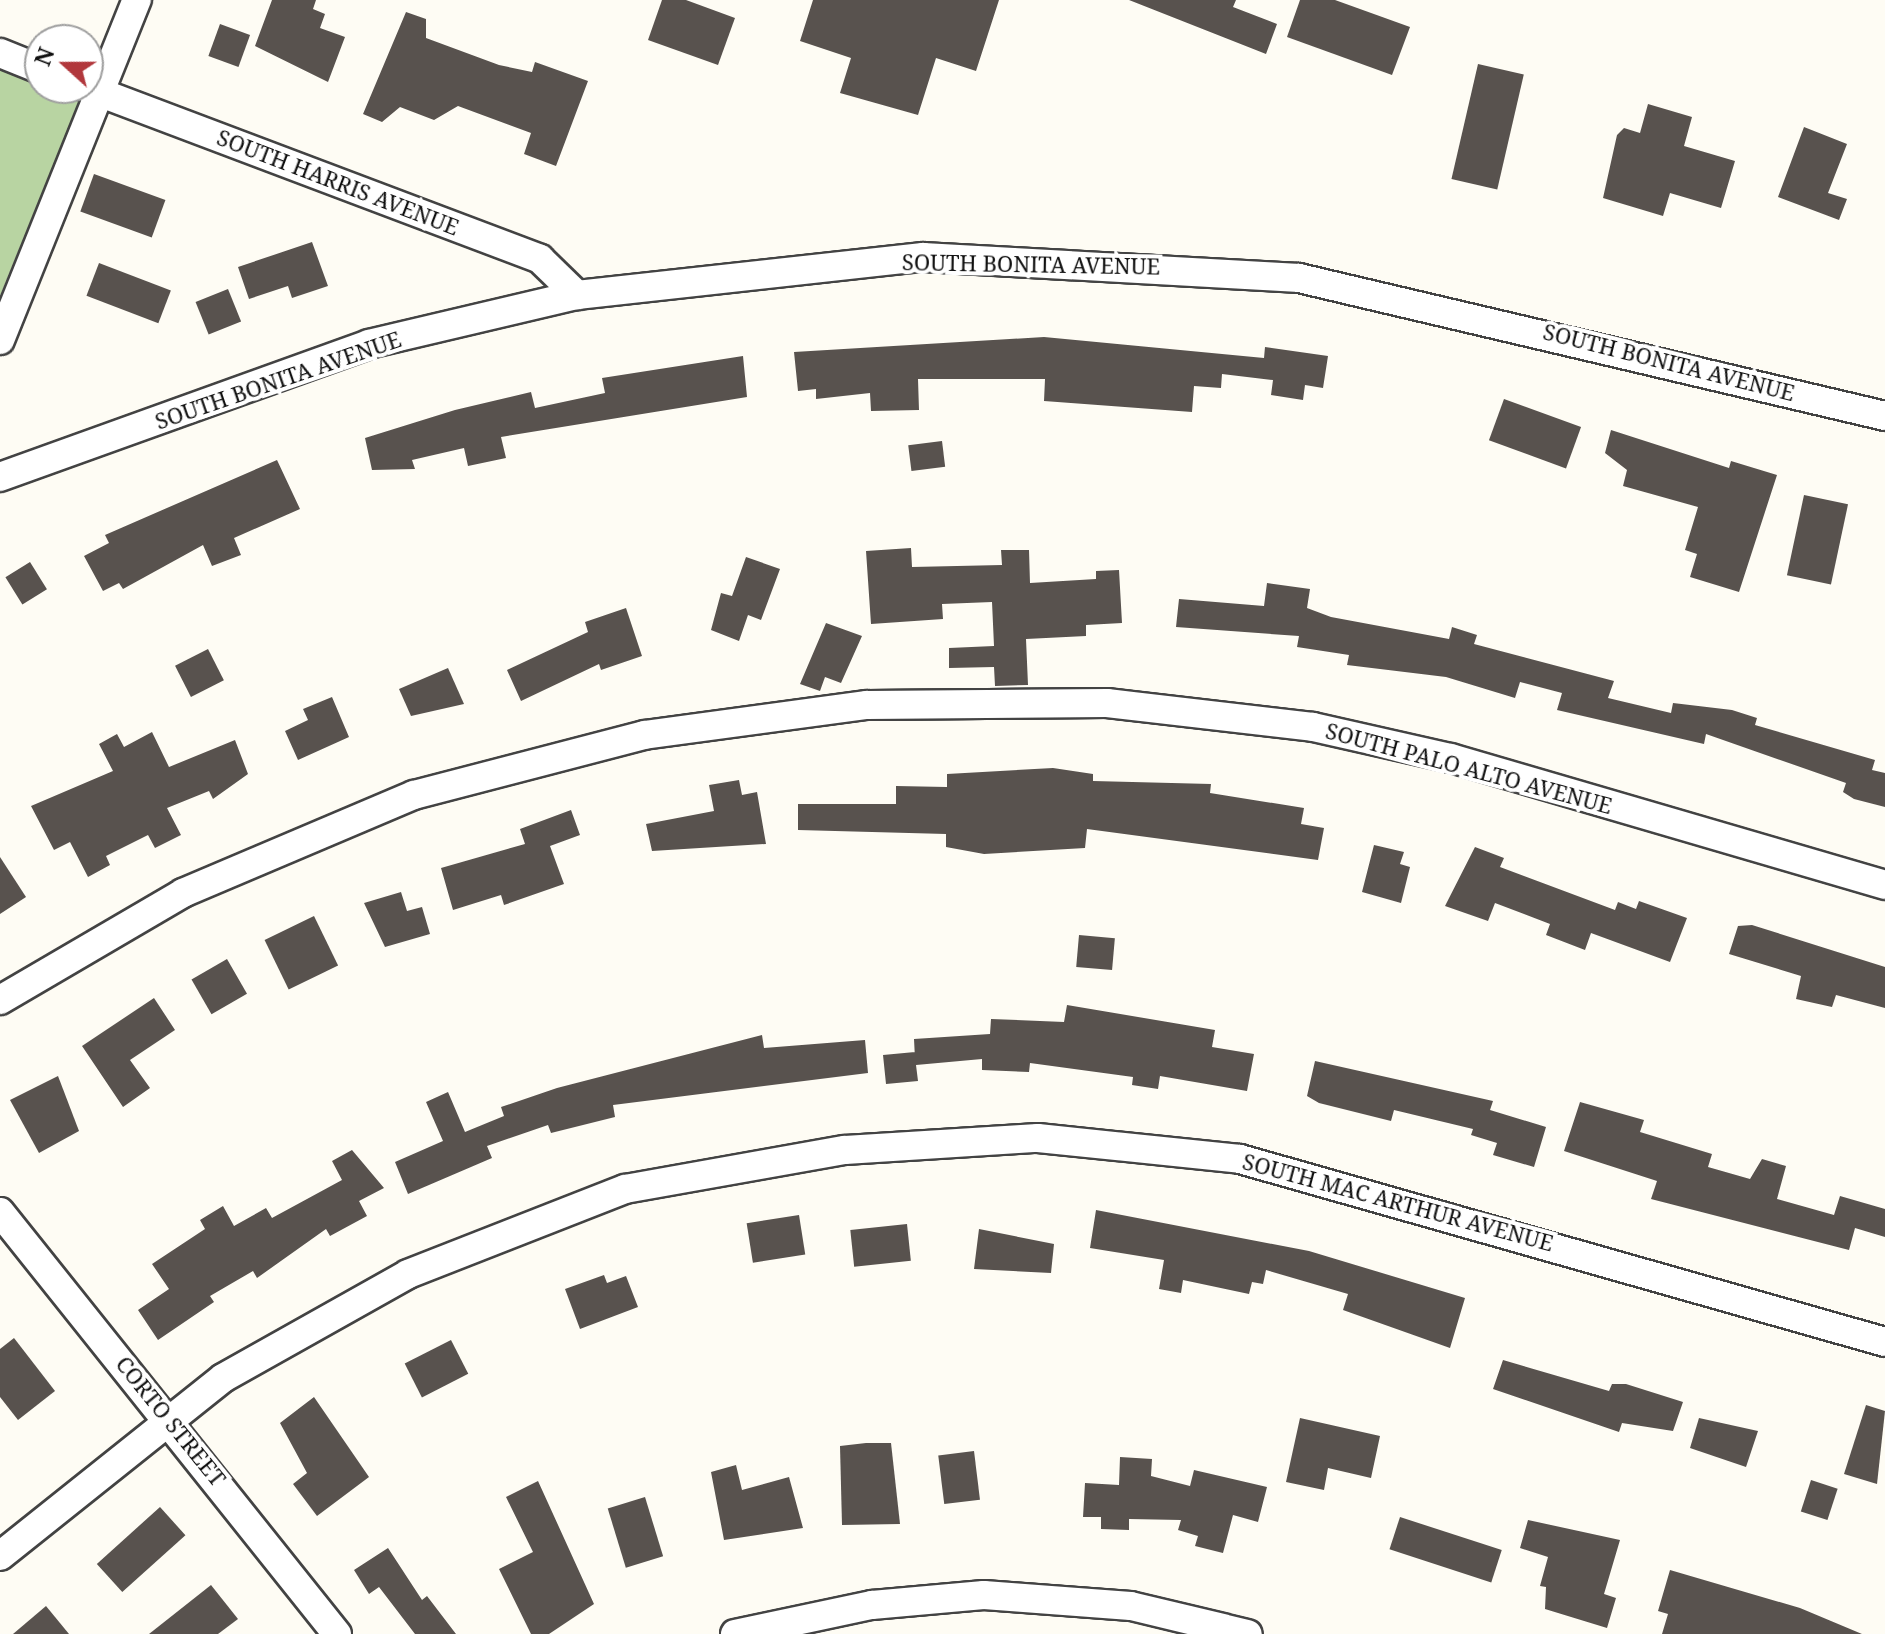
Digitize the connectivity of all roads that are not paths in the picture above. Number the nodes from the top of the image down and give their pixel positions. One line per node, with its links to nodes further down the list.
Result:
1 (137, 0): 4 (street)
2 (0, 53): 3 (street)
3 (24, 63)
4 (104, 69)
5 (104, 94): 7 (street, SOUTH HARRIS AVENUE)
6 (89, 104): 8 (street)
7 (577, 295): 9 (street, SOUTH BONITA AVENUE); 10 (street, SOUTH BONITA AVENUE)
8 (0, 340)
9 (1885, 416)
10 (0, 477)
11 (1885, 885): 12 (street, SOUTH PALO ALTO AVENUE)
12 (0, 1000)
13 (0, 1212): 15 (street, CORTO STREET)
14 (1885, 1342): 15 (street, SOUTH MAC ARTHUR AVENUE)
15 (169, 1418): 16 (street, SOUTH MAC ARTHUR AVENUE); 17 (street, CORTO STREET)
16 (0, 1556)
17 (337, 1634)
18 (735, 1634): 19 (street)
19 (1248, 1634)

